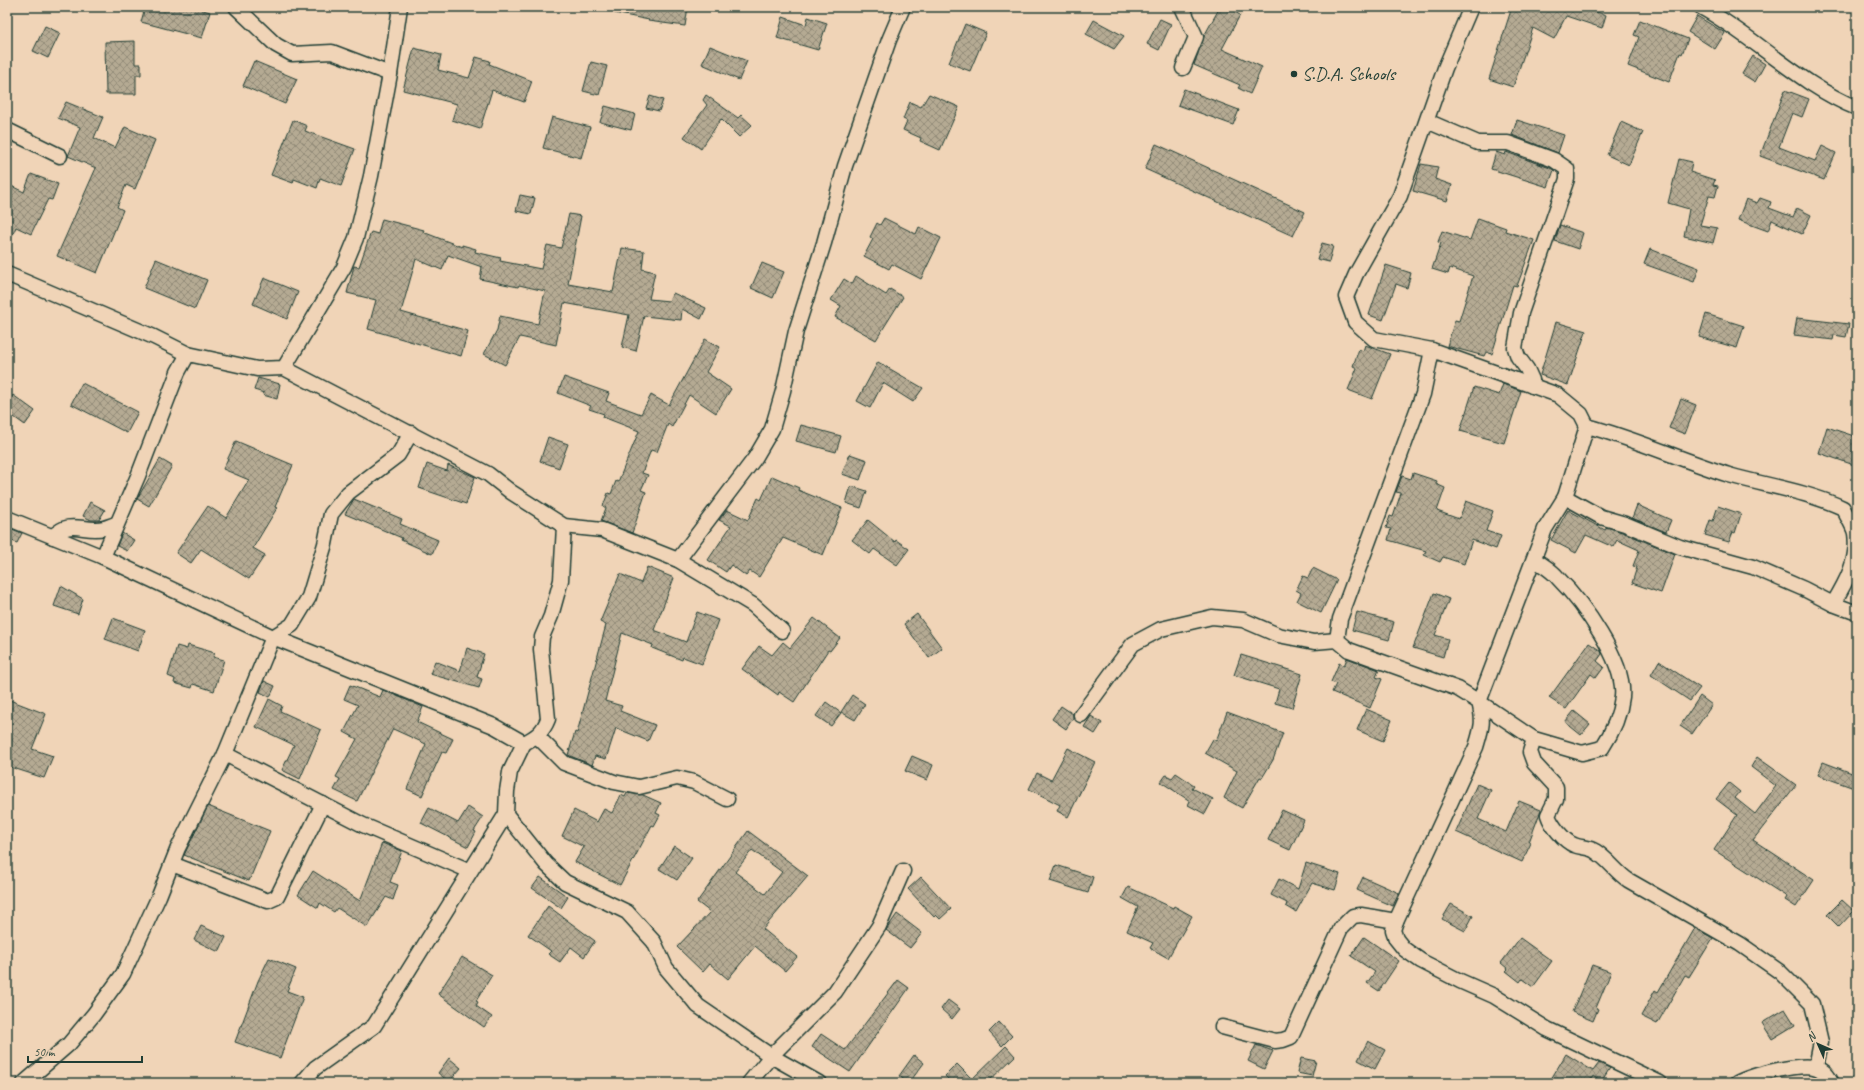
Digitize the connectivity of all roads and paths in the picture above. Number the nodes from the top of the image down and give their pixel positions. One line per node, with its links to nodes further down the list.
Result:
1 (236, 7): 8 (street)
2 (400, 7): 8 (street)
3 (903, 7): 27 (street)
4 (1182, 7): 7 (street)
5 (1471, 7): 10 (street)
6 (1706, 8): 9 (street)
7 (1183, 68)
8 (390, 74): 16 (street)
9 (1857, 108)
10 (1427, 121): 14 (street); 17 (street)
11 (7, 130): 12 (street)
12 (60, 156)
13 (7, 274): 15 (street)
14 (1432, 350): 17 (street); 32 (street)
15 (188, 354): 16 (street); 22 (street)
16 (284, 368): 19 (street)
17 (1532, 386): 18 (street)
18 (1588, 426): 20 (street); 28 (street)
19 (411, 433): 23 (street); 31 (street)
20 (1565, 497): 26 (street); 28 (street)
21 (7, 518): 24 (street)
22 (116, 524): 24 (street); 25 (street)
23 (564, 526): 27 (street); 35 (street)
24 (53, 537): 25 (street)
25 (103, 557): 31 (street)
26 (1534, 559): 33 (street); 36 (street)
27 (678, 560): 30 (street)
28 (1833, 604): 29 (street)
29 (1857, 613)
30 (782, 631)
31 (273, 636): 37 (street); 38 (street)
32 (1338, 640): 33 (street); 34 (street)
33 (1479, 702): 36 (street); 45 (street)
34 (1081, 715)
35 (536, 736): 37 (street); 39 (street)
36 (1534, 739): 48 (street)
37 (524, 742): 41 (street)
38 (225, 754): 40 (street); 42 (street)
39 (727, 799)
40 (323, 804): 42 (street); 43 (street)
41 (506, 814): 43 (street); 47 (street)
42 (172, 864): 49 (street)
43 (470, 871): 50 (street)
44 (903, 871): 47 (street)
45 (1396, 921): 46 (street); 53 (street)
46 (1222, 1026)
47 (771, 1056): 51 (street); 52 (street)
48 (1816, 1067): 54 (street); 55 (street)
49 (24, 1083)
50 (302, 1083)
51 (749, 1083)
52 (819, 1083)
53 (1660, 1083)
54 (1737, 1083)
55 (1832, 1083)

